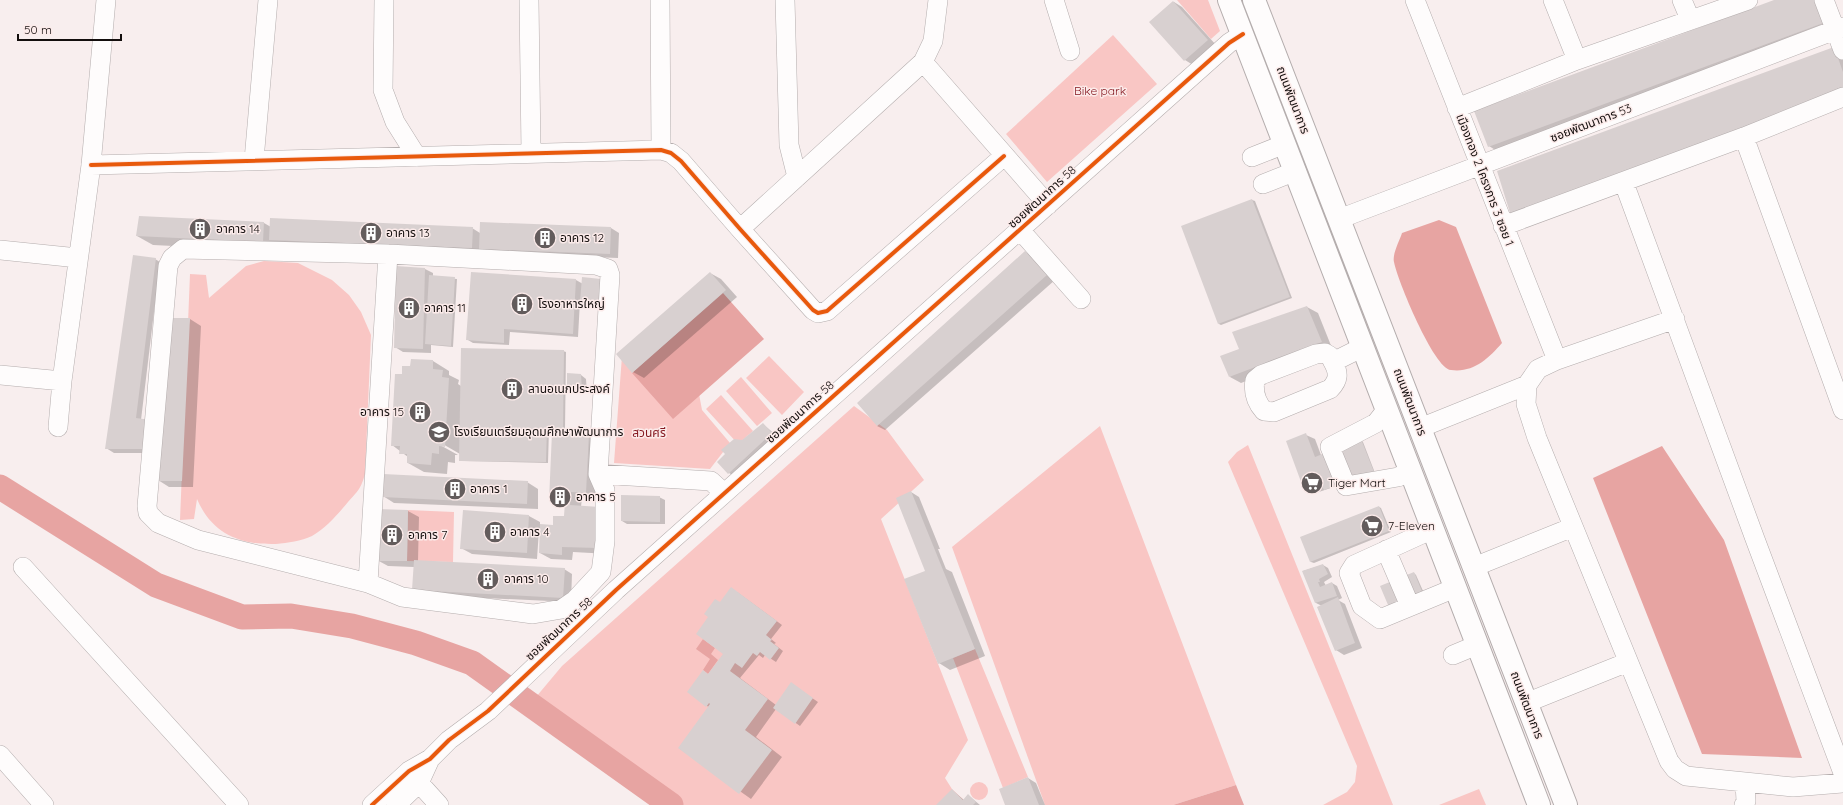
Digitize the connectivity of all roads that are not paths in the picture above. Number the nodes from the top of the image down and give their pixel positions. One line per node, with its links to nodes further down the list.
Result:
1 (106, 0): 34 (street)
2 (268, 0): 33 (street)
3 (384, 0): 31 (street)
4 (529, 0): 29 (street)
5 (660, 0): 28 (street)
6 (785, 0): 37 (street)
7 (938, 0): 23 (street)
8 (1054, 0): 21 (street)
9 (1229, 0): 19 (main road, ถนนพัฒนาการ)
10 (1254, 0): 17 (main road, ถนนพัฒนาการ)
11 (1415, 0): 25 (street, เมืองทอง 2 โครงการ 3 ซอย 1)
12 (1554, 0): 22 (street)
13 (1682, 0): 16 (street)
14 (1748, 0): 16 (street)
15 (1824, 0): 18 (street)
16 (1690, 20): 22 (street)
17 (1265, 27): 19 (main road); 41 (main road, ถนนพัฒนาการ)
18 (1839, 29): 20 (street); 35 (street, ซอยพัฒนาการ 53)
19 (1243, 34): 27 (main road, ถนนพัฒนาการ); 40 (street, ซอยพัฒนาการ 58)
20 (1843, 50)
21 (1070, 51)
22 (1577, 60): 25 (street)
23 (923, 62): 30 (street); 37 (street)
24 (1843, 97): 26 (street)
25 (1457, 108): 35 (street, เมืองทอง 2 โครงการ 3 ซอย 1)
26 (1744, 137): 38 (street); 58 (street)
27 (1285, 144): 32 (street); 36 (main road, ถนนพัฒนาการ)
28 (661, 150): 29 (street); 43 (street)
29 (531, 152): 31 (street)
30 (1004, 156): 40 (street); 43 (street)
31 (417, 157): 33 (street)
32 (1252, 157)
33 (254, 160): 34 (street)
34 (91, 165): 48 (street)
35 (1480, 165): 41 (street, ซอยพัฒนาการ 53); 42 (street, เมืองทอง 2 โครงการ 3 ซอย 1)
36 (1296, 171): 39 (street); 45 (main road, ถนนพัฒนาการ)
37 (797, 177): 43 (street)
38 (1624, 182): 42 (street); 50 (street)
39 (1263, 184)
40 (1048, 205): 44 (street, ซอยพัฒนาการ 58)
41 (1340, 219): 45 (main road); 60 (main road, ถนนพัฒนาการ)
42 (1503, 226): 52 (street, เมืองทอง 2 โครงการ 3 ซอย 1)
43 (740, 229)
44 (1020, 230): 49 (street); 63 (street, ซอยพัฒนาการ 58)
45 (1319, 237): 51 (main road, ถนนพัฒนาการ)
46 (0, 250): 48 (street)
47 (388, 254): 62 (street); 70 (street); 70 (street)
48 (78, 258): 55 (street)
49 (1081, 299)
50 (1675, 319): 52 (street); 80 (street)
51 (1363, 347): 53 (street); 57 (main road, ถนนพัฒนาการ)
52 (1557, 360): 56 (street)
53 (1333, 362)
54 (0, 375): 55 (street)
55 (62, 381): 59 (street)
56 (1527, 385): 60 (street); 64 (street)
57 (1387, 409): 61 (main road, ถนนพัฒนาการ); 61 (street)
58 (1843, 410)
59 (58, 427)
60 (1420, 428): 67 (main road, ถนนพัฒนาการ)
61 (1411, 472): 65 (main road, ถนนพัฒนาการ)
62 (598, 474): 63 (street); 69 (street)
63 (724, 493): 72 (street, ซอยพัฒนาการ 58)
64 (1573, 527): 67 (street); 77 (street)
65 (1433, 529): 66 (street); 71 (main road, ถนนพัฒนาการ)
66 (1386, 550): 73 (street); 73 (street)
67 (1474, 567): 74 (main road, ถนนพัฒนาการ)
68 (23, 568): 85 (street)
69 (600, 572): 70 (street); 72 (street)
70 (368, 583)
71 (1455, 588): 73 (street); 75 (main road, ถนนพัฒนาการ)
72 (616, 590): 81 (street, ซอยพัฒนาการ 58)
73 (1410, 606)
74 (1501, 637): 75 (main road); 78 (main road, ถนนพัฒนาการ)
75 (1477, 645): 76 (street); 89 (main road, ถนนพัฒนาการ)
76 (1453, 655)
77 (1628, 662): 78 (street); 82 (street)
78 (1526, 703): 90 (main road, ถนนพัฒนาการ)
79 (0, 755): 84 (street)
80 (1843, 773)
81 (414, 777): 86 (street, ซอยพัฒนาการ 58); 87 (street, ซอยพัฒนาการ 58); 88 (street)
82 (1745, 783): 83 (street); 91 (street)
83 (1843, 784)
84 (44, 805)
85 (239, 805)
86 (372, 805)
87 (396, 805)
88 (439, 805)
89 (1539, 805)
90 (1566, 805)
91 (1744, 805)

